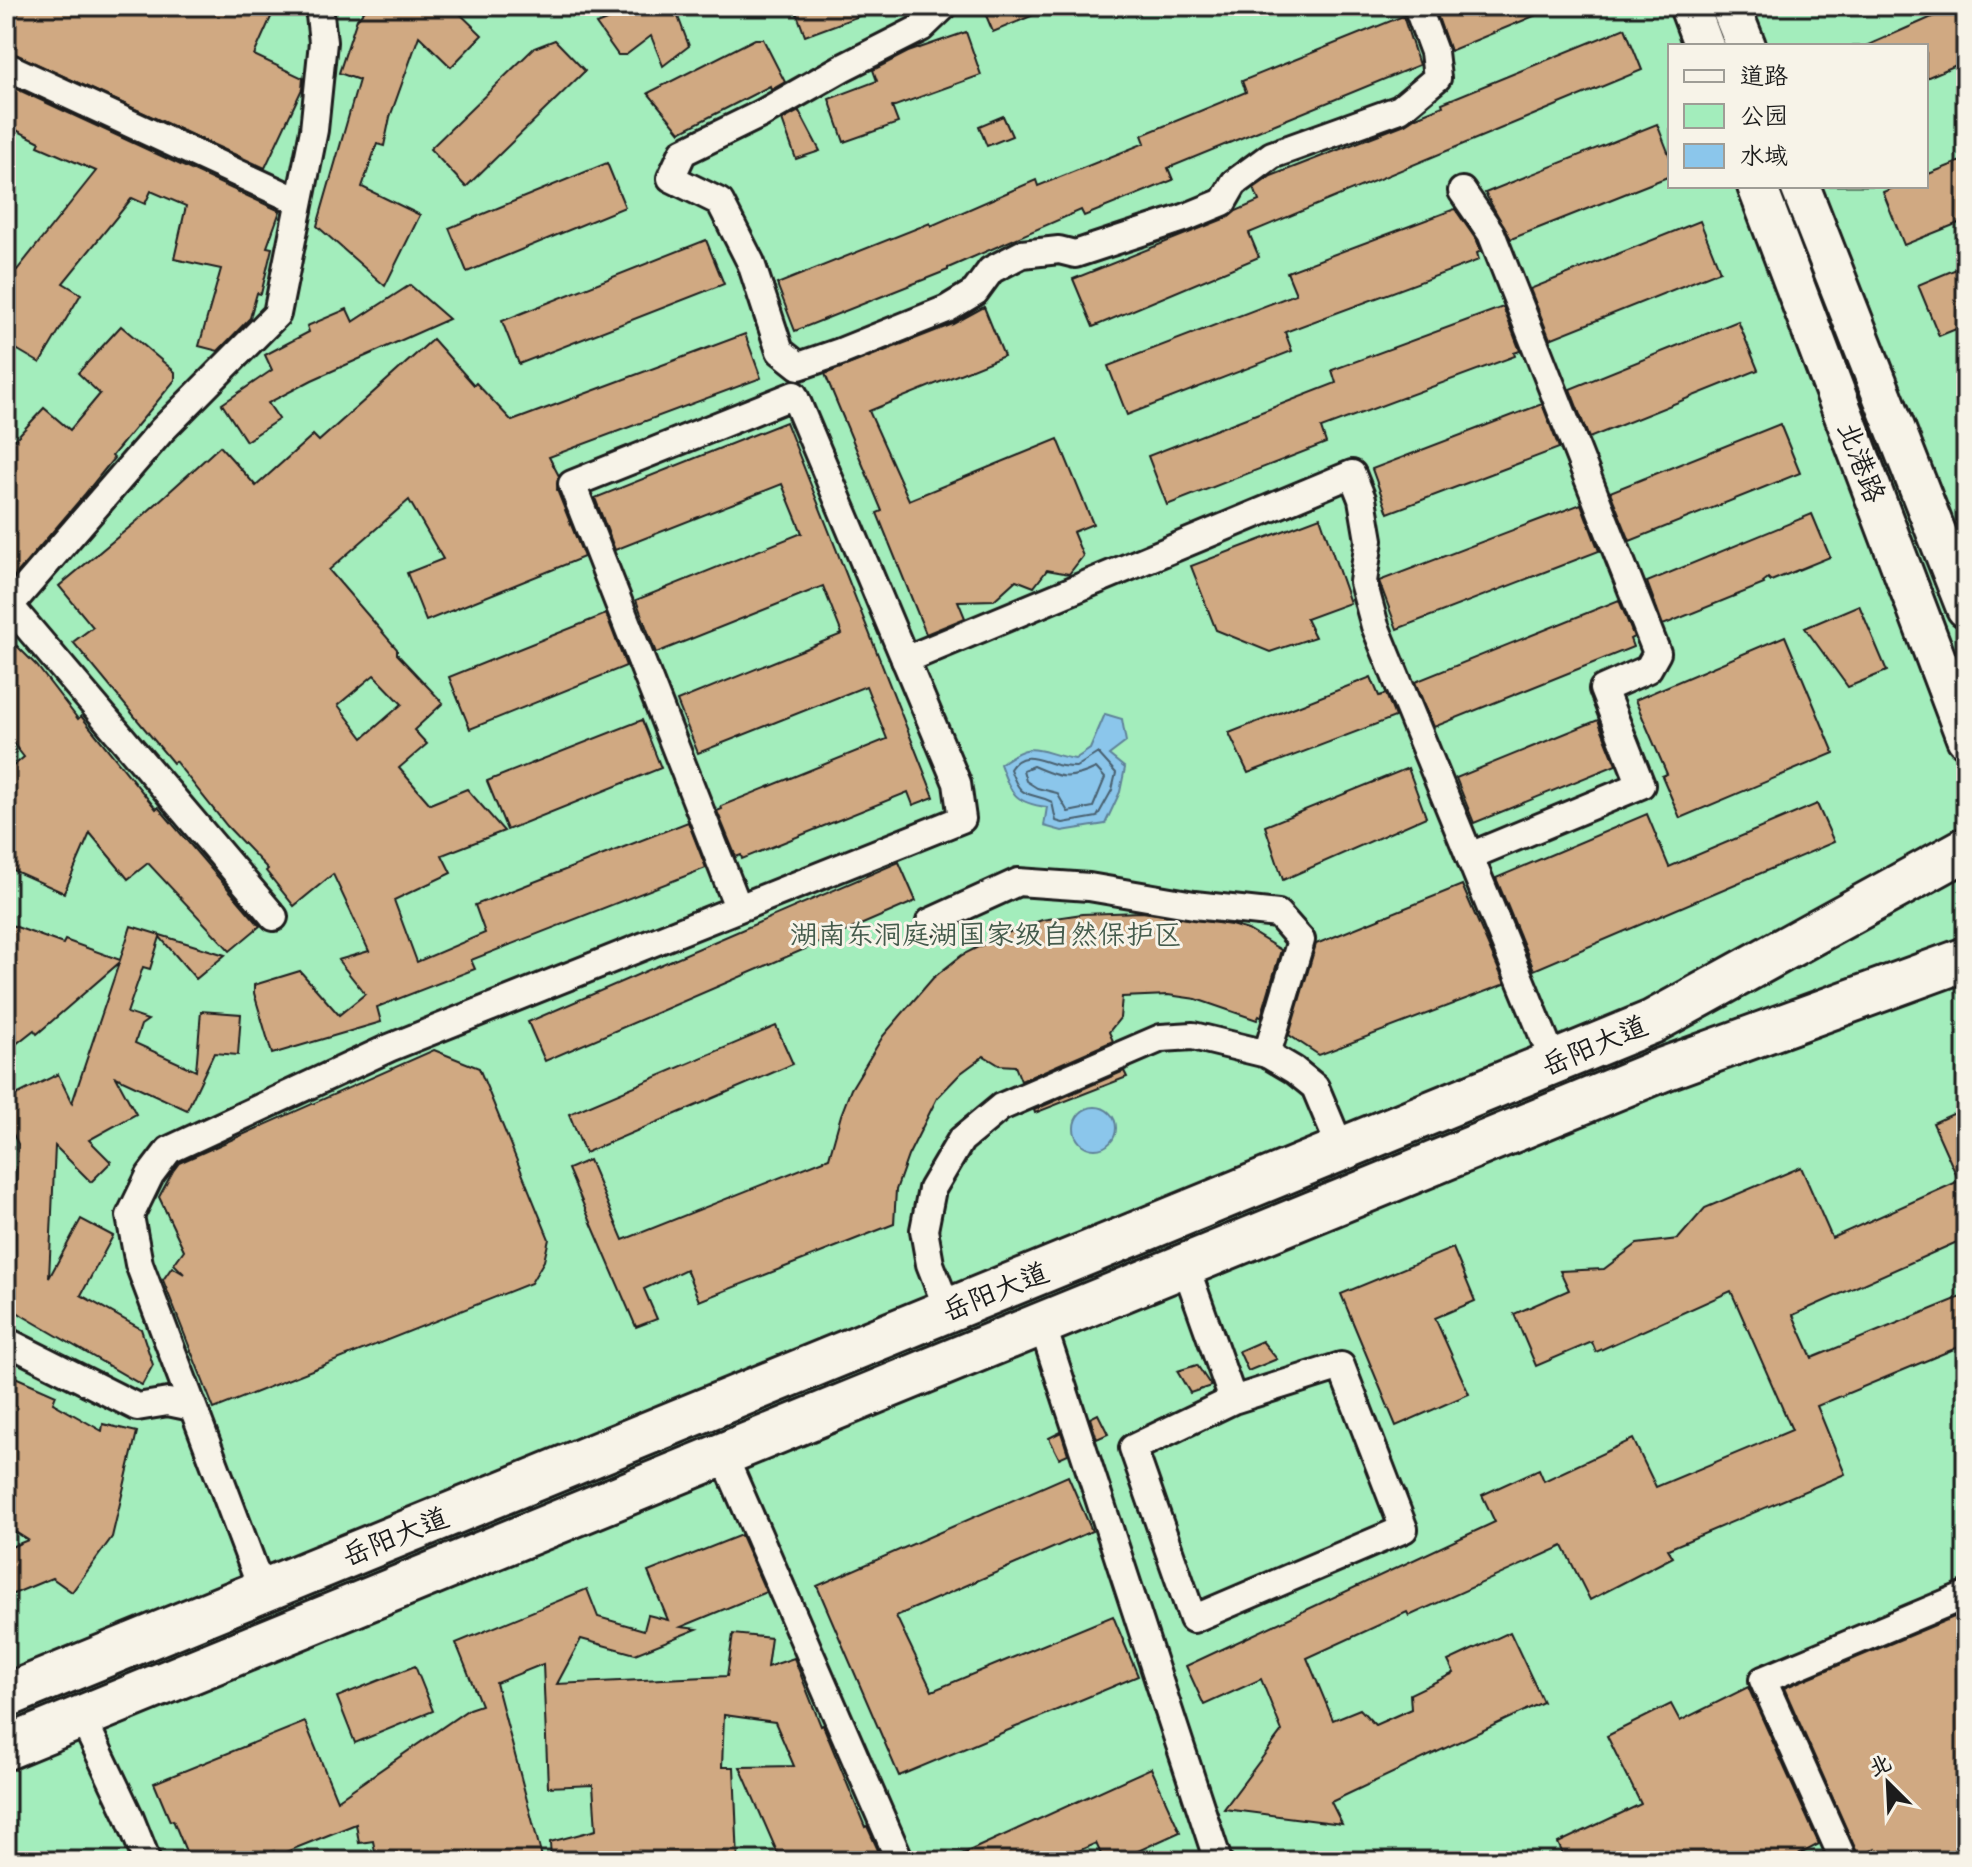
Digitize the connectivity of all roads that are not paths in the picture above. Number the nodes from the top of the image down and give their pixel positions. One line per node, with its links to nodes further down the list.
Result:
1 (319, 6): 12 (street)
2 (944, 6): 13 (street)
3 (1417, 6): 13 (street)
4 (1689, 6): 6 (main road)
5 (1730, 6): 7 (main road)
6 (1703, 44)
7 (1745, 44)
8 (6, 66): 12 (street)
9 (1758, 188): 18 (main road, 北港路)
10 (1801, 188): 16 (main road, 北港路)
11 (1462, 191): 20 (street)
12 (298, 201): 15 (street)
13 (799, 366): 14 (street)
14 (794, 395): 17 (street); 21 (street)
15 (8, 608): 22 (street)
16 (1966, 608)
17 (905, 660): 20 (street); 21 (street)
18 (1966, 738)
19 (1966, 849): 26 (main road, 岳阳大道)
20 (1470, 856): 26 (street)
21 (738, 907): 33 (street)
22 (274, 917)
23 (930, 922): 25 (street)
24 (1966, 959): 28 (main road, 岳阳大道)
25 (1267, 1054): 27 (street); 29 (street)
26 (1554, 1062): 27 (main road, 岳阳大道)
27 (1341, 1149): 29 (main road, 岳阳大道)
28 (1185, 1265): 30 (main road, 岳阳大道); 32 (street)
29 (948, 1310): 35 (main road, 岳阳大道)
30 (1042, 1324): 34 (main road, 岳阳大道); 42 (street)
31 (6, 1341): 33 (street)
32 (1233, 1400): 32 (street)
33 (192, 1407): 35 (street)
34 (723, 1454): 38 (main road, 岳阳大道); 41 (street)
35 (262, 1590): 37 (main road, 岳阳大道)
36 (1966, 1595): 43 (street)
37 (6, 1696)
38 (82, 1717): 39 (main road, 岳阳大道); 40 (street)
39 (6, 1748)
40 (147, 1861)
41 (900, 1861)
42 (1218, 1861)
43 (1844, 1861)

